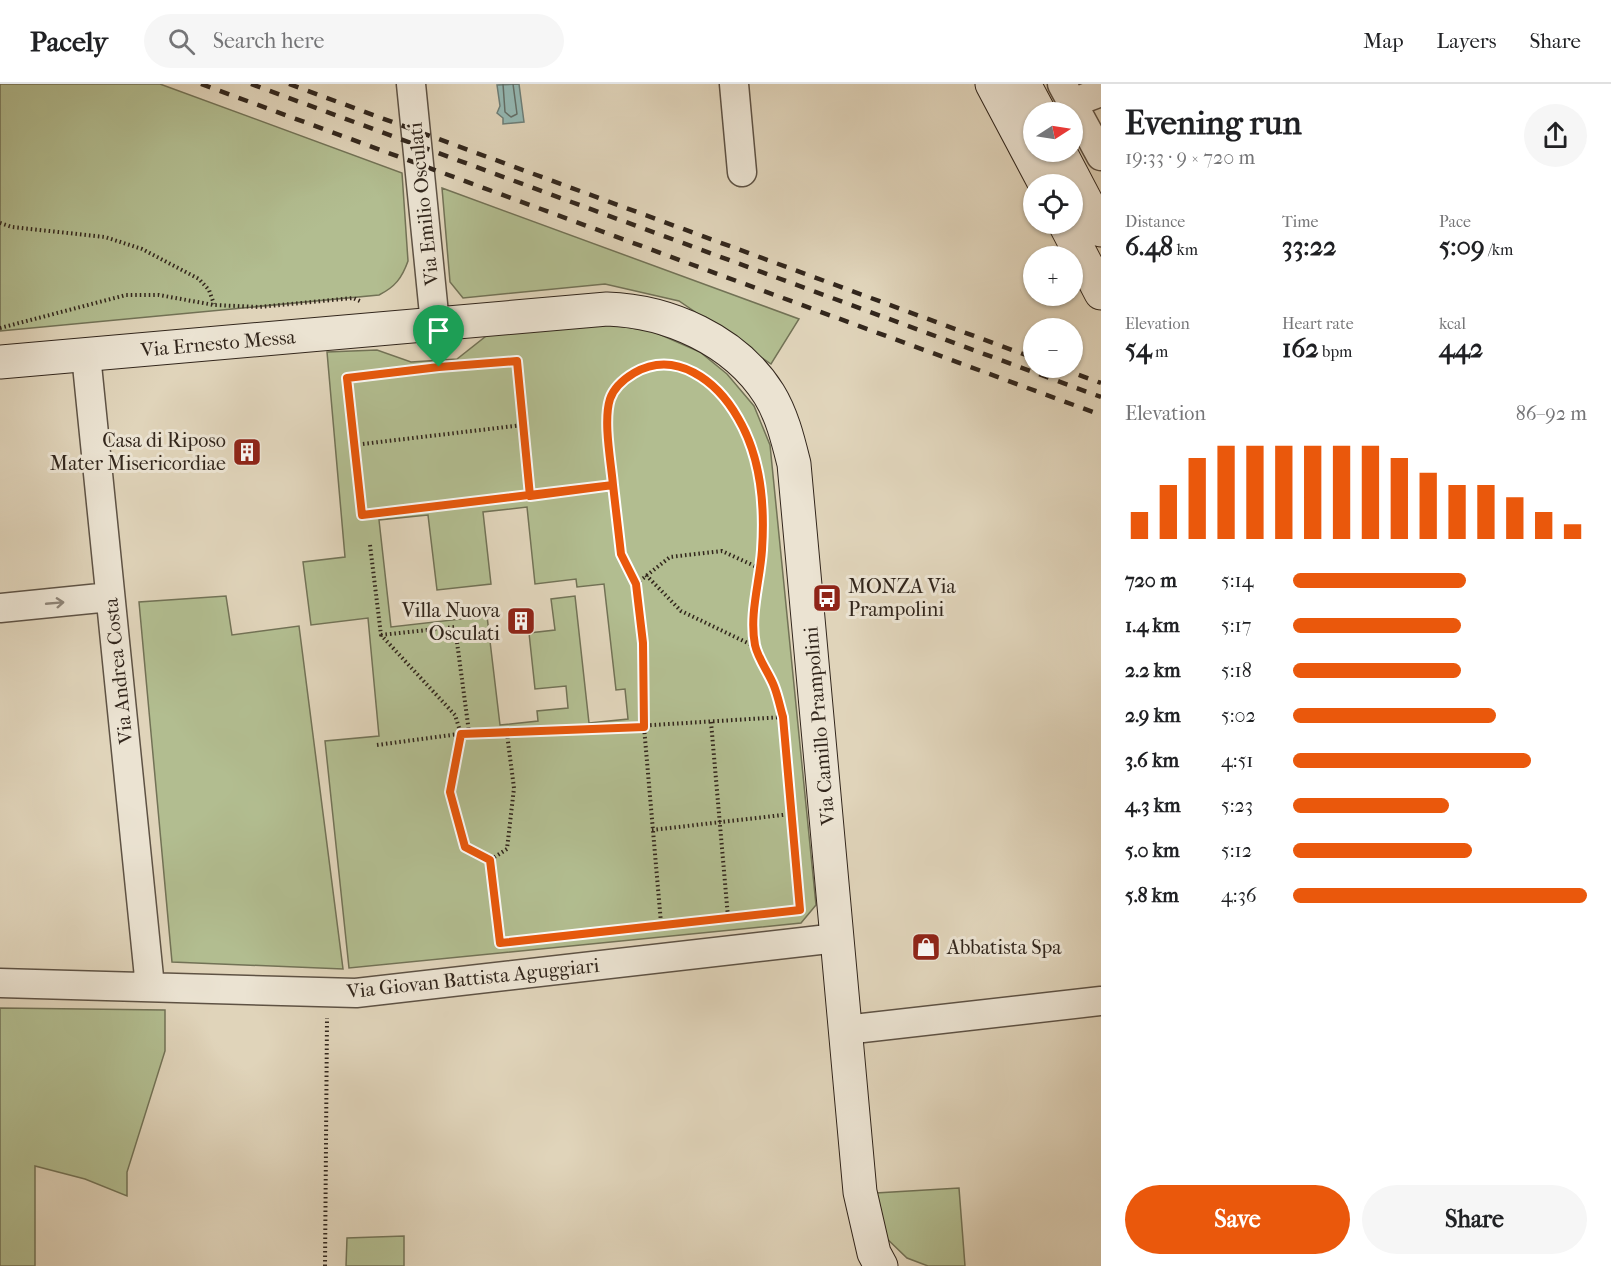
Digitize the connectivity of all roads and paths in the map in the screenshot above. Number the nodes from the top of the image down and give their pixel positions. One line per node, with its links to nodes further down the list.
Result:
1 (411, 84): 17 (street, Via Emilio Osculati)
2 (734, 84): 10 (street)
3 (992, 84): 11 (street)
4 (1024, 84): 7 (street)
5 (1101, 92): 6 (street)
6 (1067, 93): 8 (street)
7 (1034, 102)
8 (1101, 156)
9 (1065, 162): 13 (street)
10 (742, 172)
11 (1040, 174)
12 (0, 223): 16 (path)
13 (1101, 230)
14 (1070, 234): 15 (street)
15 (1101, 293)
16 (214, 305): 18 (path); 19 (path)
17 (435, 324): 19 (street, Via Ernesto Messa); 47 (street, Via Camillo Prampolini)
18 (0, 328)
19 (375, 330): 20 (street, Via Ernesto Messa)
20 (86, 355): 21 (street, Via Ernesto Messa); 30 (street, Via Andrea Costa)
21 (0, 362)
22 (523, 425): 23 (path); 23 (path); 25 (path)
23 (354, 445): 25 (path)
24 (613, 485): 25 (path); 27 (path); 29 (path)
25 (530, 496)
26 (370, 545): 32 (path)
27 (759, 568): 28 (path); 33 (path)
28 (646, 575): 29 (path); 33 (path)
29 (636, 584): 36 (path)
30 (110, 597): 31 (street, one-way to 30); 49 (street, Via Andrea Costa)
31 (0, 608)
32 (381, 635): 37 (path); 38 (path)
33 (755, 646): 34 (path)
34 (783, 717): 35 (path); 41 (path)
35 (711, 722): 36 (path); 42 (path)
36 (644, 727): 39 (path); 43 (path)
37 (469, 732): 38 (path); 39 (path)
38 (461, 734): 40 (path); 44 (path)
39 (507, 734): 44 (path)
40 (377, 745)
41 (791, 814): 42 (path); 45 (path)
42 (720, 822): 43 (path); 45 (path)
43 (652, 830): 46 (path)
44 (490, 860): 46 (path)
45 (729, 917): 46 (path)
46 (661, 923)
47 (837, 938): 50 (street, Via Giovan Battista Aguggiari); 52 (street, Via Camillo Prampolini)
48 (0, 983): 49 (street, Via Giovan Battista Aguggiari)
49 (150, 987): 50 (street, Via Giovan Battista Aguggiari)
50 (327, 992): 54 (path)
51 (1101, 1001): 52 (street)
52 (845, 1030): 53 (street, Via Camillo Prampolini)
53 (885, 1262)
54 (325, 1266)

